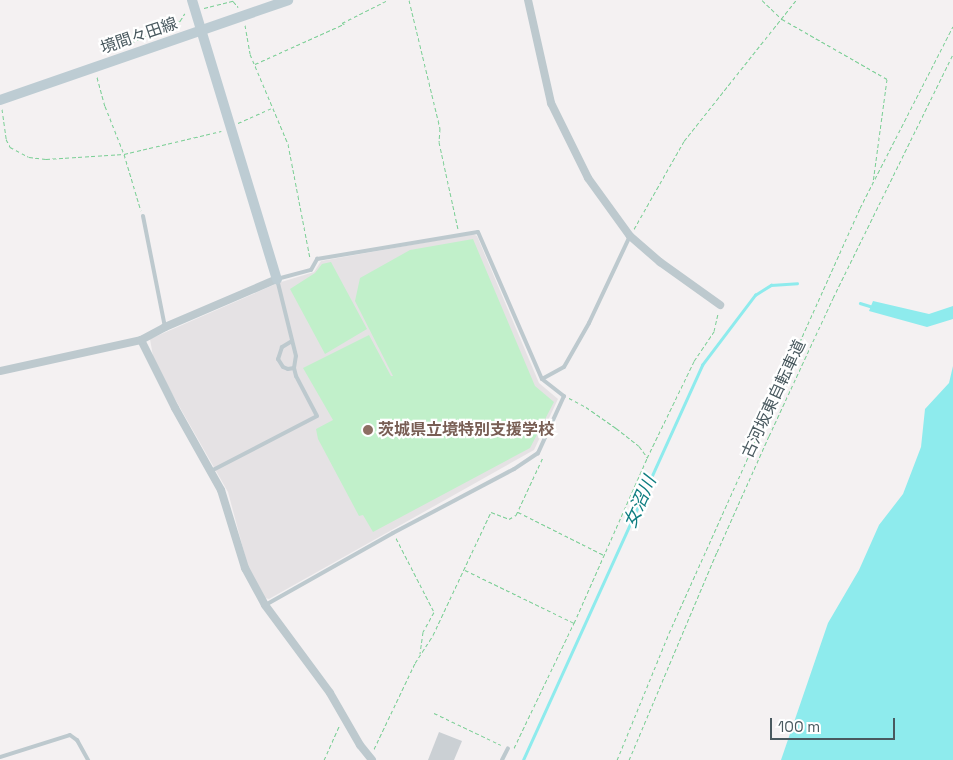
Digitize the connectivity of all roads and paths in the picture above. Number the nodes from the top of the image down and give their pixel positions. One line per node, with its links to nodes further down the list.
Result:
1 (288, 0): 8 (main road, 境間々田線)
2 (388, 0): 14 (path)
3 (409, 0): 22 (path)
4 (528, 0): 23 (street)
5 (762, 0): 9 (path)
6 (796, 0): 9 (path)
7 (194, 5): 8 (path); 11 (main road); 12 (path)
8 (242, 16): 11 (main road, 境間々田線); 14 (path)
9 (782, 18): 20 (path); 23 (path)
10 (953, 26): 20 (path)
11 (201, 30): 15 (main road, 境間々田線); 18 (main road)
12 (119, 48)
13 (953, 54): 53 (path, 古河坂東自転車道)
14 (255, 64): 17 (path)
15 (96, 66): 16 (main road, 境間々田線); 19 (path)
16 (0, 100): 19 (path)
17 (272, 108): 18 (path); 24 (path)
18 (232, 127): 19 (path); 25 (main road)
19 (124, 154): 21 (path)
20 (873, 185): 52 (path)
21 (142, 216): 27 (lane)
22 (459, 234): 24 (lane); 32 (lane)
23 (630, 236): 26 (street); 32 (lane)
24 (314, 265): 25 (lane)
25 (277, 280): 27 (street); 29 (lane)
26 (720, 305): 35 (path)
27 (165, 327): 28 (street)
28 (142, 340): 31 (street); 36 (street)
29 (292, 341): 30 (lane); 30 (lane)
30 (294, 368): 36 (lane)
31 (0, 371)
32 (542, 380): 33 (lane)
33 (564, 396): 34 (lane); 35 (path)
34 (542, 444): 37 (path); 38 (lane)
35 (647, 458): 39 (path)
36 (210, 471): 41 (street)
37 (518, 512): 39 (path); 40 (path)
38 (393, 533): 41 (lane); 43 (path)
39 (604, 555): 42 (path)
40 (464, 569): 42 (path); 43 (path)
41 (265, 605): 45 (street)
42 (574, 623): 46 (path)
43 (420, 656): 48 (path)
44 (434, 713): 46 (path)
45 (343, 716): 48 (street); 50 (path)
46 (508, 748): 51 (lane)
47 (0, 757): 49 (lane)
48 (370, 759)
49 (88, 760)
50 (324, 760)
51 (502, 760)
52 (617, 760)
53 (629, 760)

